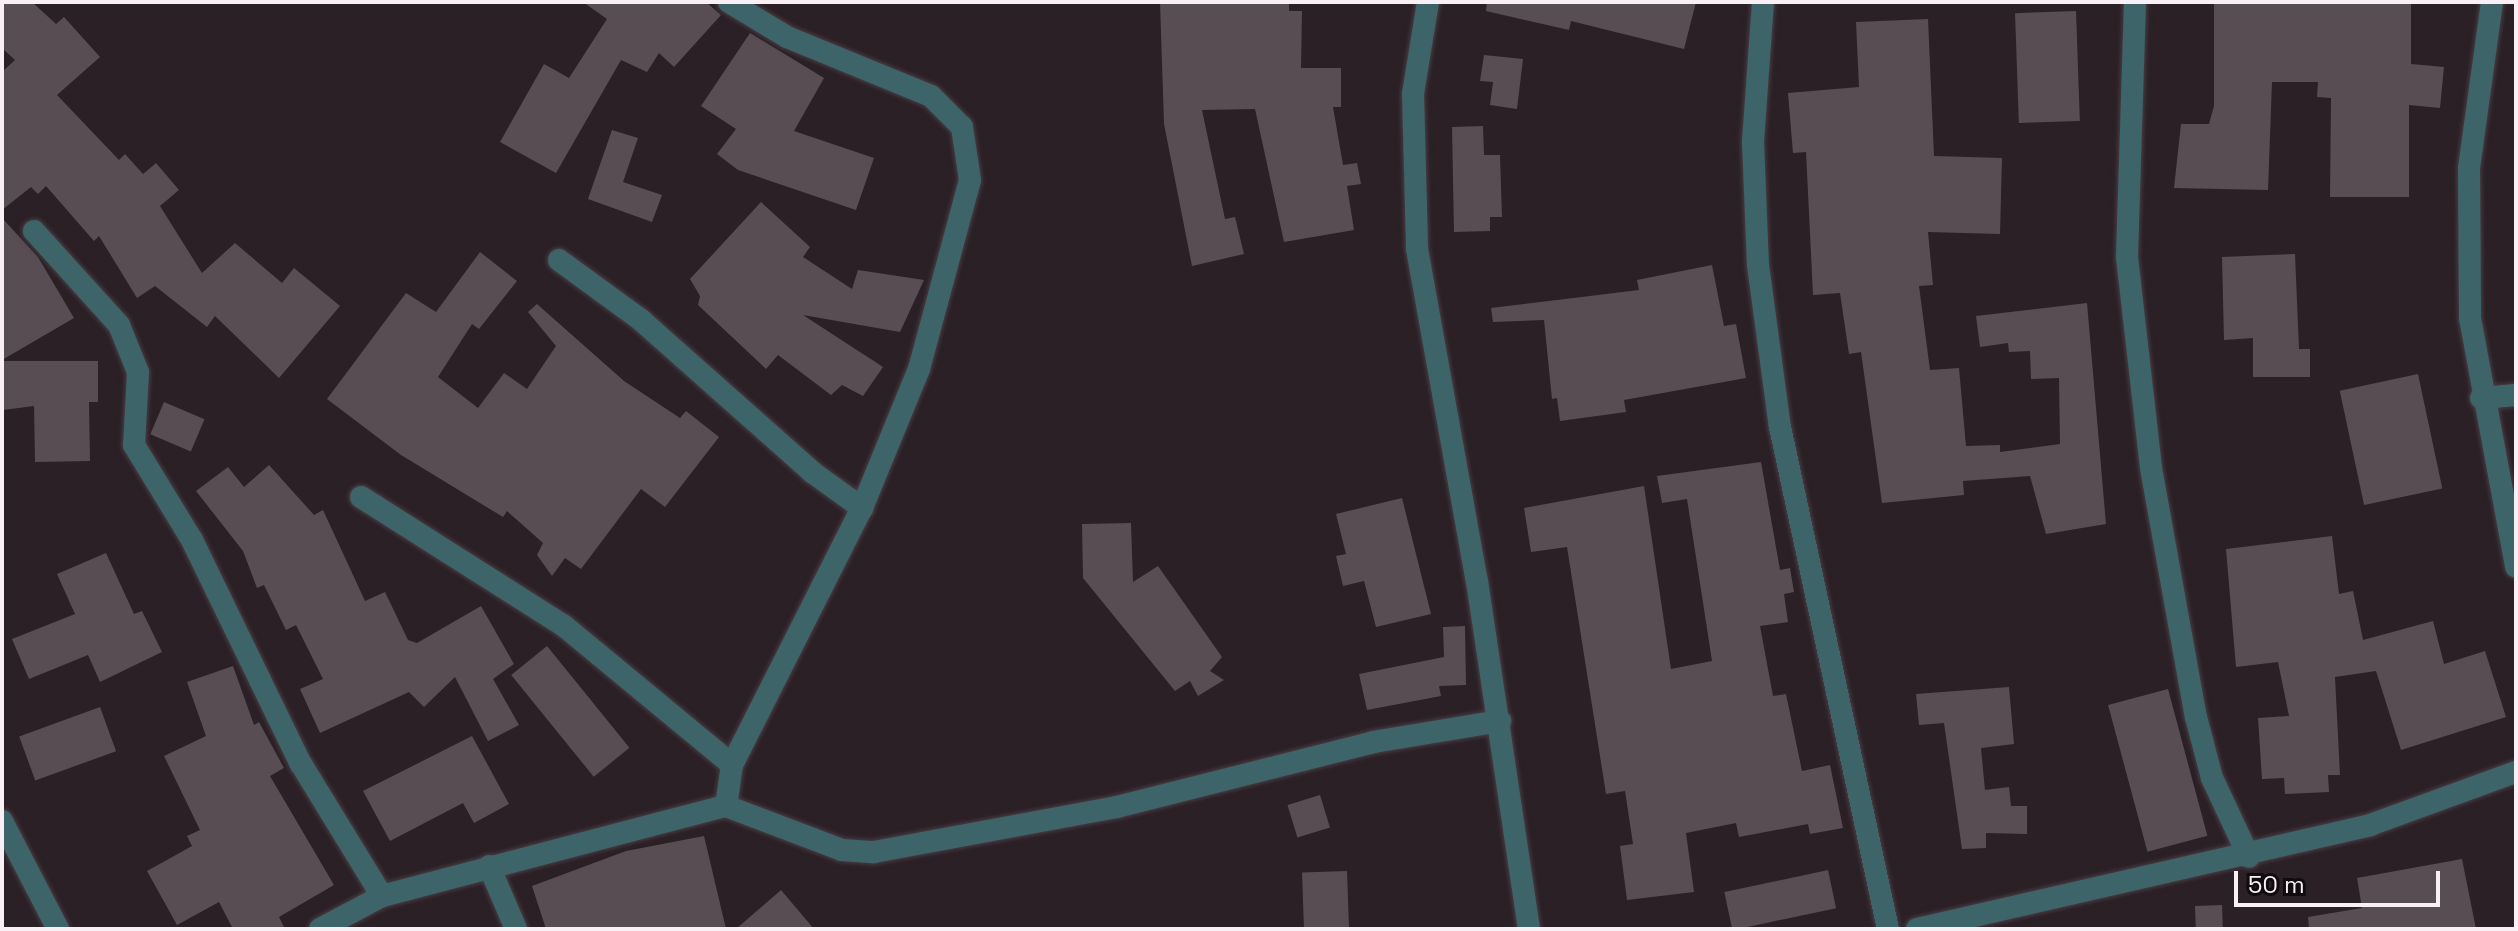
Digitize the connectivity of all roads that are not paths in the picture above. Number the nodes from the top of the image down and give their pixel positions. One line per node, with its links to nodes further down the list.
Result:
1 (729, 2): 11 (street)
2 (1428, 2): 13 (street)
3 (1763, 2): 25 (street)
4 (2135, 2): 18 (street)
5 (2492, 2): 9 (street)
6 (34, 231): 20 (street)
7 (559, 260): 11 (street)
8 (2516, 395): 9 (street)
9 (2481, 398): 12 (street)
10 (361, 497): 14 (street)
11 (862, 508): 14 (street)
12 (2516, 567)
13 (1500, 721): 16 (street); 24 (street)
14 (732, 765): 16 (street)
15 (2516, 772): 18 (street)
16 (726, 806): 19 (street)
17 (2, 821): 21 (street)
18 (2249, 857): 26 (street)
19 (489, 866): 20 (street); 23 (street)
20 (382, 896): 22 (street)
21 (58, 929)
22 (320, 929)
23 (516, 929)
24 (1529, 929)
25 (1888, 929)
26 (1917, 929)

